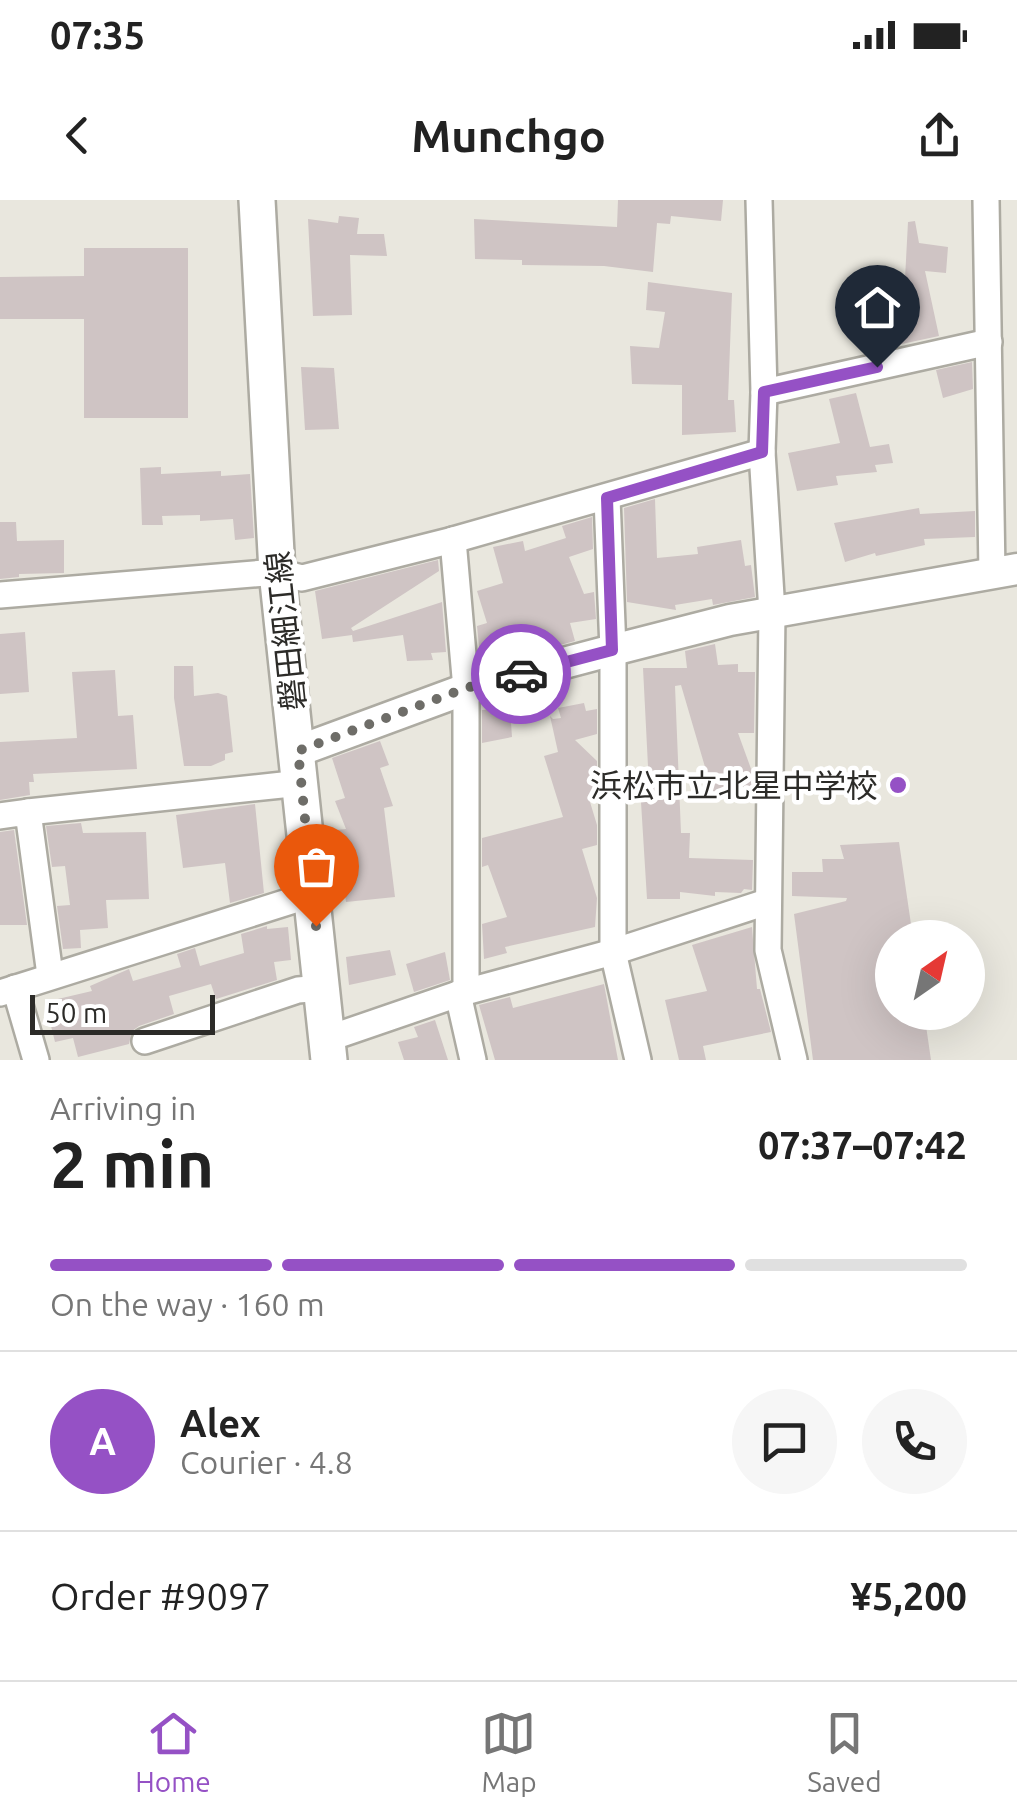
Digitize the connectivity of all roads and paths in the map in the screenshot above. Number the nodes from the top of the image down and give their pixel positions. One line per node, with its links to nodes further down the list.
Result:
1 (257, 200): 9 (main road, 磐田細江線)
2 (759, 200): 5 (street)
3 (986, 200): 4 (street)
4 (989, 342): 5 (street); 10 (street)
5 (764, 392): 6 (street)
6 (762, 452): 7 (street); 12 (street)
7 (607, 498): 8 (street); 13 (street)
8 (452, 540): 9 (street); 14 (street)
9 (277, 572): 11 (street); 15 (main road, 磐田細江線)
10 (1005, 572): 12 (street)
11 (0, 595)
12 (772, 612): 13 (street); 19 (street)
13 (612, 650): 14 (street); 20 (street)
14 (466, 688): 15 (street); 24 (street)
15 (299, 767): 16 (street); 18 (main road, 磐田細江線)
16 (28, 812): 17 (street); 21 (street)
17 (0, 816)
18 (313, 894): 21 (street); 22 (main road, 磐田細江線)
19 (767, 902): 20 (street); 30 (street)
20 (613, 952): 24 (street); 29 (street)
21 (50, 975): 23 (street)
22 (322, 988): 25 (street); 26 (main road, 磐田細江線)
23 (8, 990): 27 (street)
24 (462, 993): 26 (street); 28 (street)
25 (145, 1040)
26 (328, 1050)
27 (36, 1060)
28 (473, 1060)
29 (638, 1060)
30 (794, 1060)

